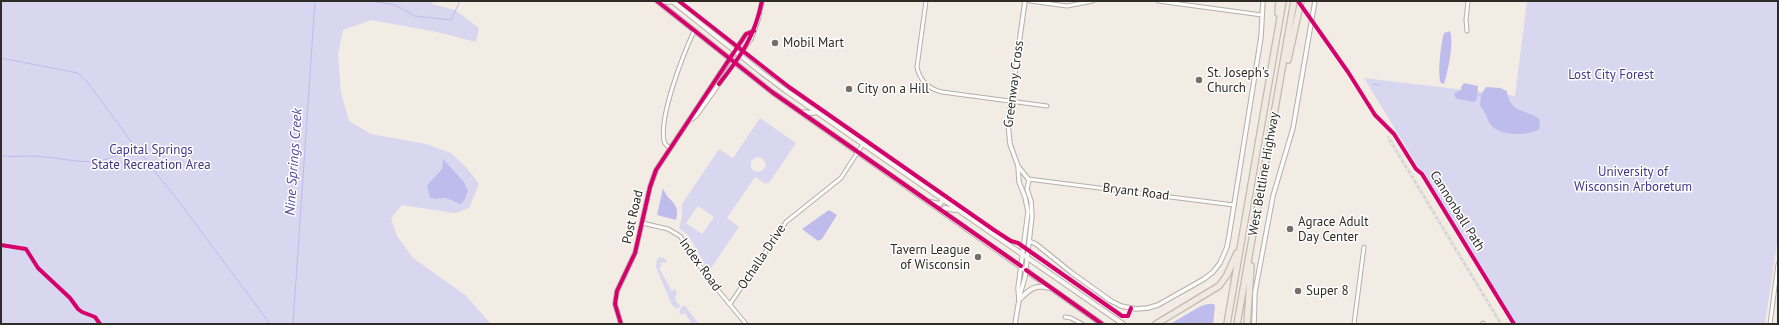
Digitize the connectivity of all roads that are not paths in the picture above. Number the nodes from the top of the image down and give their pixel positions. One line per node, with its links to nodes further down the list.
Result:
1 (657, 1): 18 (main road)
2 (662, 1): 3 (main road)
3 (672, 1): 21 (main road)
4 (762, 1): 19 (street, Post Road)
5 (926, 1): 26 (street)
6 (1025, 1): 26 (street, Greenway Cross)
7 (1030, 1): 8 (street)
8 (1093, 1)
9 (1158, 1): 17 (street)
10 (1263, 1): 17 (street)
11 (1279, 1): 25 (highway)
12 (1283, 1): 25 (highway, West Beltline Highway)
13 (1294, 1): 30 (highway, West Beltline Highway)
14 (1301, 1): 30 (highway)
15 (1315, 1): 69 (street)
16 (1468, 1): 20 (street)
17 (1262, 15): 41 (street)
18 (694, 31): 23 (main road); 33 (street)
19 (754, 31): 21 (street, Post Road); 22 (street, Post Road)
20 (1467, 31)
21 (734, 51): 22 (main road); 23 (street, Post Road)
22 (740, 56): 24 (street, Post Road); 28 (main road)
23 (729, 58): 24 (main road); 31 (street, Post Road)
24 (735, 63): 29 (main road); 31 (street, Post Road)
25 (1272, 63): 47 (highway, West Beltline Highway)
26 (1011, 101): 27 (street); 35 (street, Greenway Cross)
27 (1047, 106)
28 (816, 111): 29 (main road); 32 (main road)
29 (801, 112): 34 (main road)
30 (1275, 113): 45 (highway, West Beltline Highway)
31 (689, 121): 33 (street, Post Road)
32 (863, 144): 34 (street, Ochalla Drive); 39 (main road)
33 (670, 148): 44 (street, Post Road)
34 (858, 152): 40 (main road); 57 (street, Ochalla Drive)
35 (1018, 166): 36 (street, Greenway Cross); 37 (street, Greenway Cross)
36 (1019, 181): 37 (street, Bryant Road); 38 (street, Greenway Cross)
37 (1028, 181): 38 (street, Bryant Road); 41 (street, Bryant Road); 46 (street, Greenway Cross)
38 (1021, 187): 49 (street, Greenway Cross)
39 (943, 200): 40 (main road); 43 (main road)
40 (928, 201): 42 (main road)
41 (1234, 205): 46 (street)
42 (942, 211): 43 (main road); 52 (main road)
43 (958, 211): 49 (main road)
44 (642, 223): 57 (street, Index Road); 59 (street, Post Road)
45 (1252, 240): 67 (highway, West Beltline Highway); 68 (highway)
46 (1030, 241): 50 (street, Greenway Cross)
47 (1241, 245): 65 (highway); 66 (highway, West Beltline Highway)
48 (1364, 247): 70 (street)
49 (1022, 255): 50 (main road); 52 (street, Greenway Cross)
50 (1027, 258): 53 (street, Greenway Cross); 64 (main road)
51 (1778, 264): 54 (street)
52 (1020, 266): 53 (main road); 56 (street, Greenway Cross)
53 (1026, 270): 55 (main road); 56 (street, Greenway Cross)
54 (1776, 288): 71 (street)
55 (1053, 289): 56 (main road); 63 (main road)
56 (1019, 300): 61 (street, Greenway Cross)
57 (730, 304): 60 (street, Index Road)
58 (1065, 317): 62 (street)
59 (621, 324)
60 (746, 324)
61 (1015, 324)
62 (1082, 324)
63 (1102, 324)
64 (1123, 324)
65 (1156, 324)
66 (1226, 324)
67 (1237, 324)
68 (1247, 324)
69 (1254, 324)
70 (1354, 324)
71 (1770, 324)

